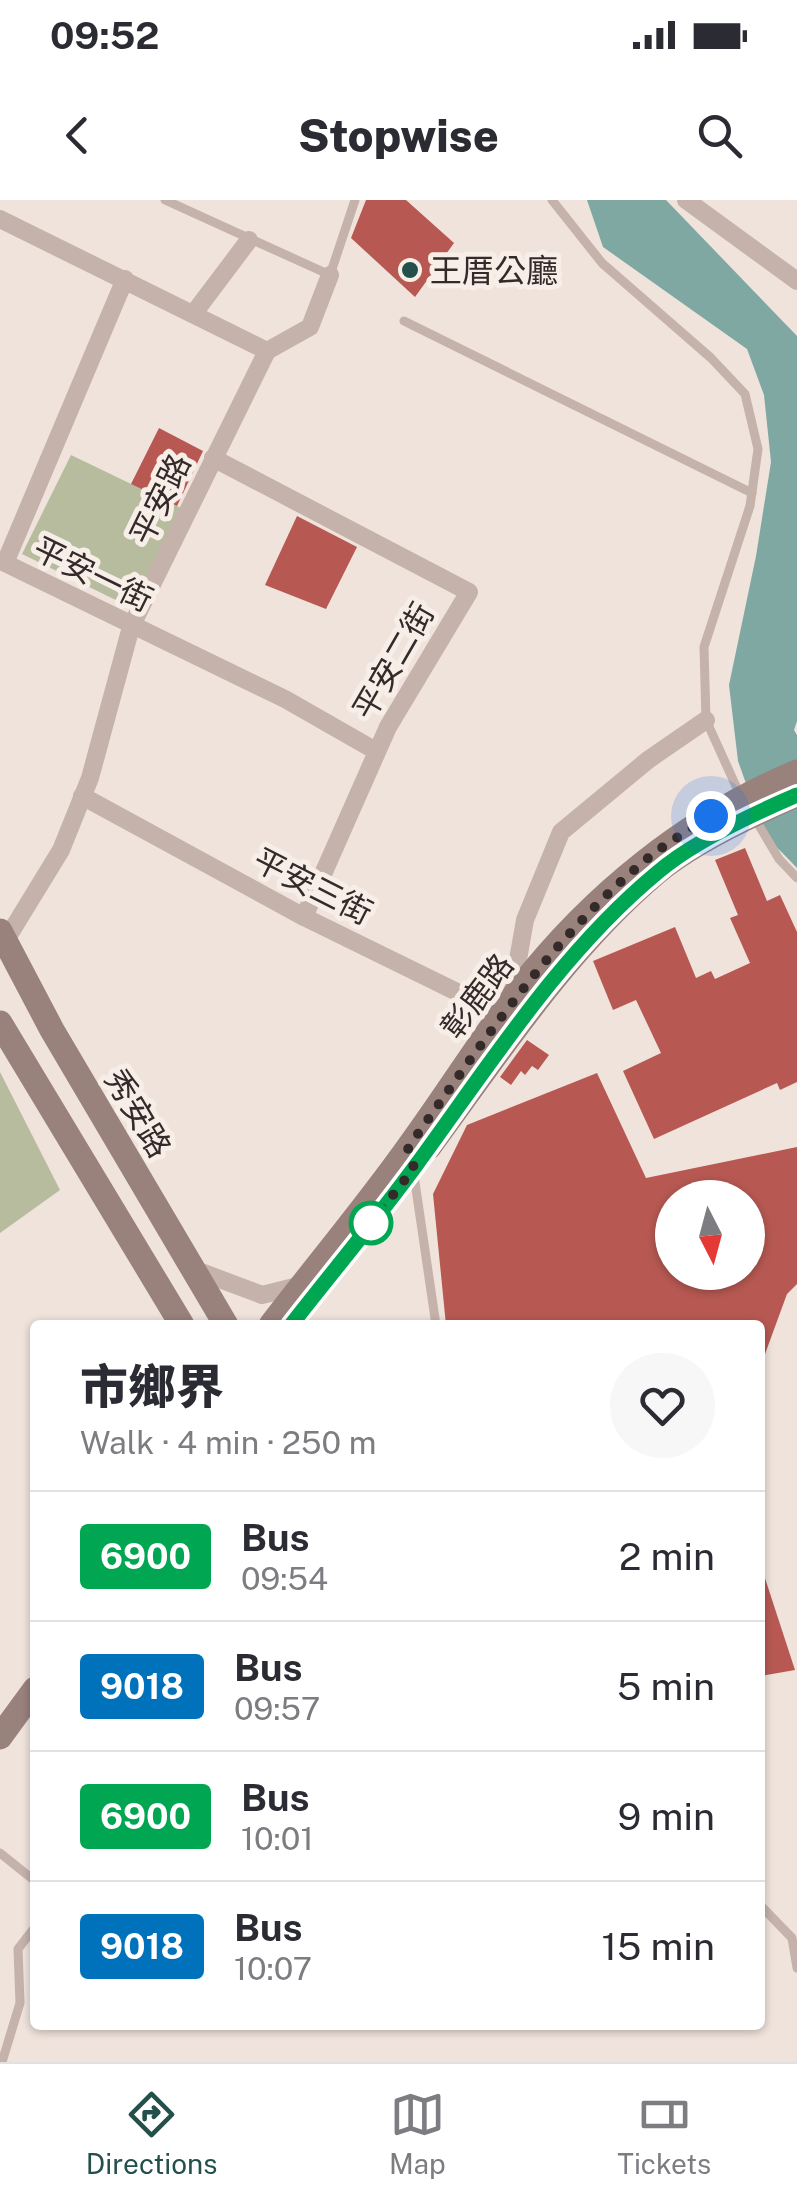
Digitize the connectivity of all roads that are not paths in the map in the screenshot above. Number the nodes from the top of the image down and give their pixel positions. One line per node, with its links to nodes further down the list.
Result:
1 (165, 200): 6 (lane)
2 (355, 200): 7 (lane)
3 (552, 200): 14 (lane)
4 (686, 200): 9 (street)
5 (0, 219): 8 (street)
6 (249, 240): 7 (lane); 10 (street)
7 (330, 275): 12 (street)
8 (125, 279): 10 (street); 15 (street, 平安一街)
9 (797, 281)
10 (194, 313): 12 (street)
11 (404, 321): 14 (lane)
12 (267, 351): 13 (street, 平安路)
13 (212, 458): 15 (street, 平安路); 17 (street, 平安二街)
14 (752, 493): 16 (lane)
15 (132, 627): 17 (street, 平安一街); 20 (street, 平安路)
16 (706, 720): 21 (lane); 25 (street)
17 (376, 751): 23 (street, 平安二街)
18 (797, 772): 21 (main road, 彰鹿路)
19 (797, 795): 21 (main road, 彰鹿路)
20 (82, 796): 23 (street, 平安三街); 24 (street, 平安路)
21 (754, 802): 22 (lane); 25 (main road, 彰鹿路)
22 (797, 878)
23 (304, 917): 25 (street, 平安三街)
24 (2, 939): 28 (main road, 秀安路)
25 (510, 1019): 27 (main road, 彰鹿路)
26 (0, 1024): 30 (main road)
27 (411, 1158): 29 (main road, 彰鹿路); 33 (main road, 彰鹿路); 34 (lane)
28 (193, 1269): 29 (street); 31 (main road, 秀安路)
29 (302, 1285): 32 (main road, 彰鹿路)
30 (179, 1320)
31 (223, 1320)
32 (274, 1320)
33 (295, 1320)
34 (435, 1320)
35 (30, 1671): 37 (main road)
36 (30, 1696): 38 (main road)
37 (0, 1712)
38 (0, 1737)
39 (0, 1853): 40 (lane)
40 (30, 1877)
41 (765, 1910): 43 (lane)
42 (30, 1933): 44 (lane)
43 (797, 1968)
44 (2, 2062)

